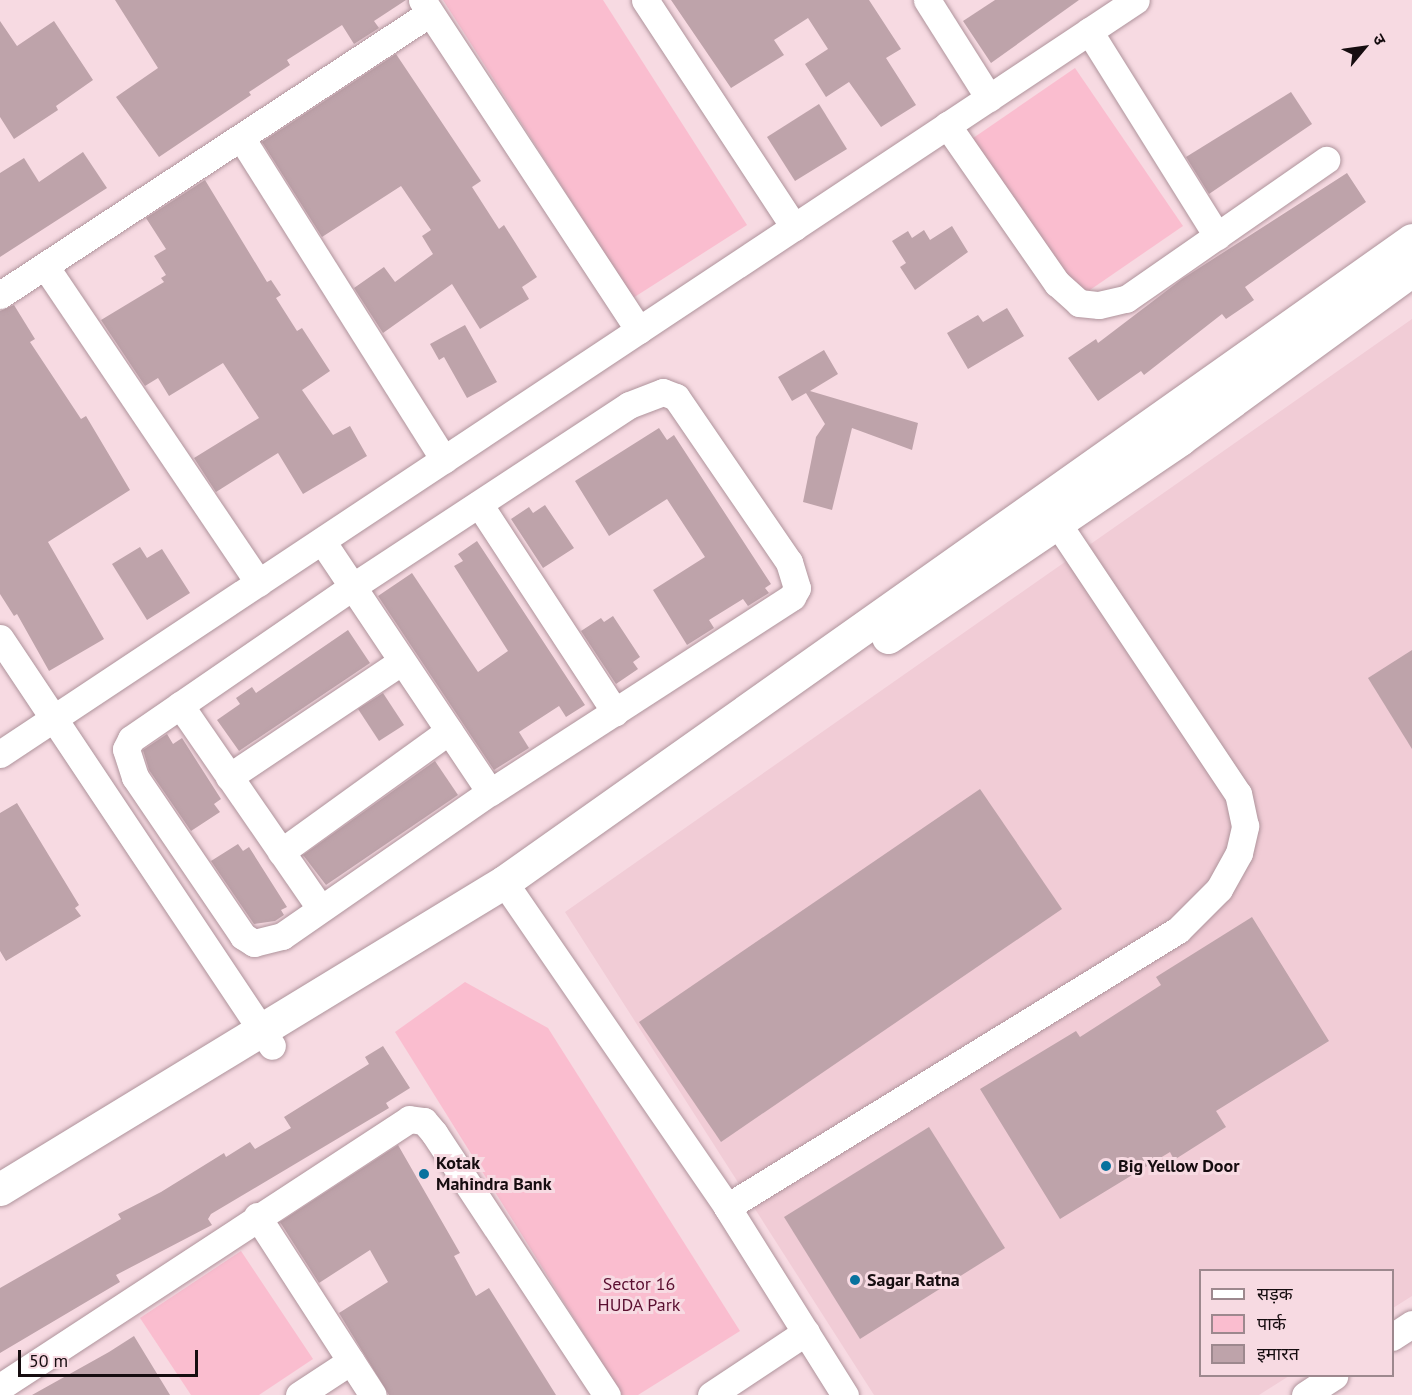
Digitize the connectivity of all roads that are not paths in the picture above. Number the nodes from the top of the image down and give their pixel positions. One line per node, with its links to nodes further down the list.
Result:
1 (645, 0): 10 (street)
2 (927, 0): 6 (street)
3 (1136, 0): 5 (street)
4 (426, 6): 8 (street); 16 (street)
5 (1089, 31): 6 (street); 11 (street)
6 (989, 98): 7 (street)
7 (947, 125): 10 (street); 11 (street)
8 (242, 139): 13 (street); 17 (street)
9 (1326, 160): 11 (street)
10 (794, 227): 16 (street)
11 (1217, 236)
12 (1412, 240): 19 (street)
13 (45, 266): 15 (street); 21 (street)
14 (1412, 270): 19 (street)
15 (0, 295)
16 (639, 330): 17 (street)
17 (444, 460): 20 (street)
18 (479, 504): 22 (street); 26 (street); 26 (street)
19 (1050, 512): 33 (street); 37 (street)
20 (322, 541): 21 (street); 22 (street)
21 (259, 583): 27 (street)
22 (352, 587): 24 (street); 25 (street)
23 (0, 638): 27 (street)
24 (402, 661): 28 (street); 30 (street)
25 (180, 705): 30 (street); 34 (street)
26 (615, 712): 31 (street)
27 (54, 718): 29 (street); 35 (street)
28 (449, 731): 31 (street); 32 (street)
29 (0, 754)
30 (229, 777): 32 (street)
31 (490, 792): 34 (street)
32 (281, 852): 34 (street)
33 (509, 890): 35 (street); 37 (street)
34 (320, 908)
35 (268, 1038): 36 (street); 38 (street)
36 (0, 1189)
37 (727, 1207): 41 (street)
38 (0, 1209)
39 (257, 1216): 43 (street); 45 (street); 49 (street)
40 (1412, 1324): 42 (street)
41 (806, 1332): 46 (street); 50 (street)
42 (1394, 1336)
43 (351, 1361): 47 (street); 48 (street)
44 (1332, 1377): 51 (street)
45 (0, 1387)
46 (717, 1394)
47 (299, 1395)
48 (373, 1395)
49 (607, 1395)
50 (845, 1395)
51 (1305, 1395)

